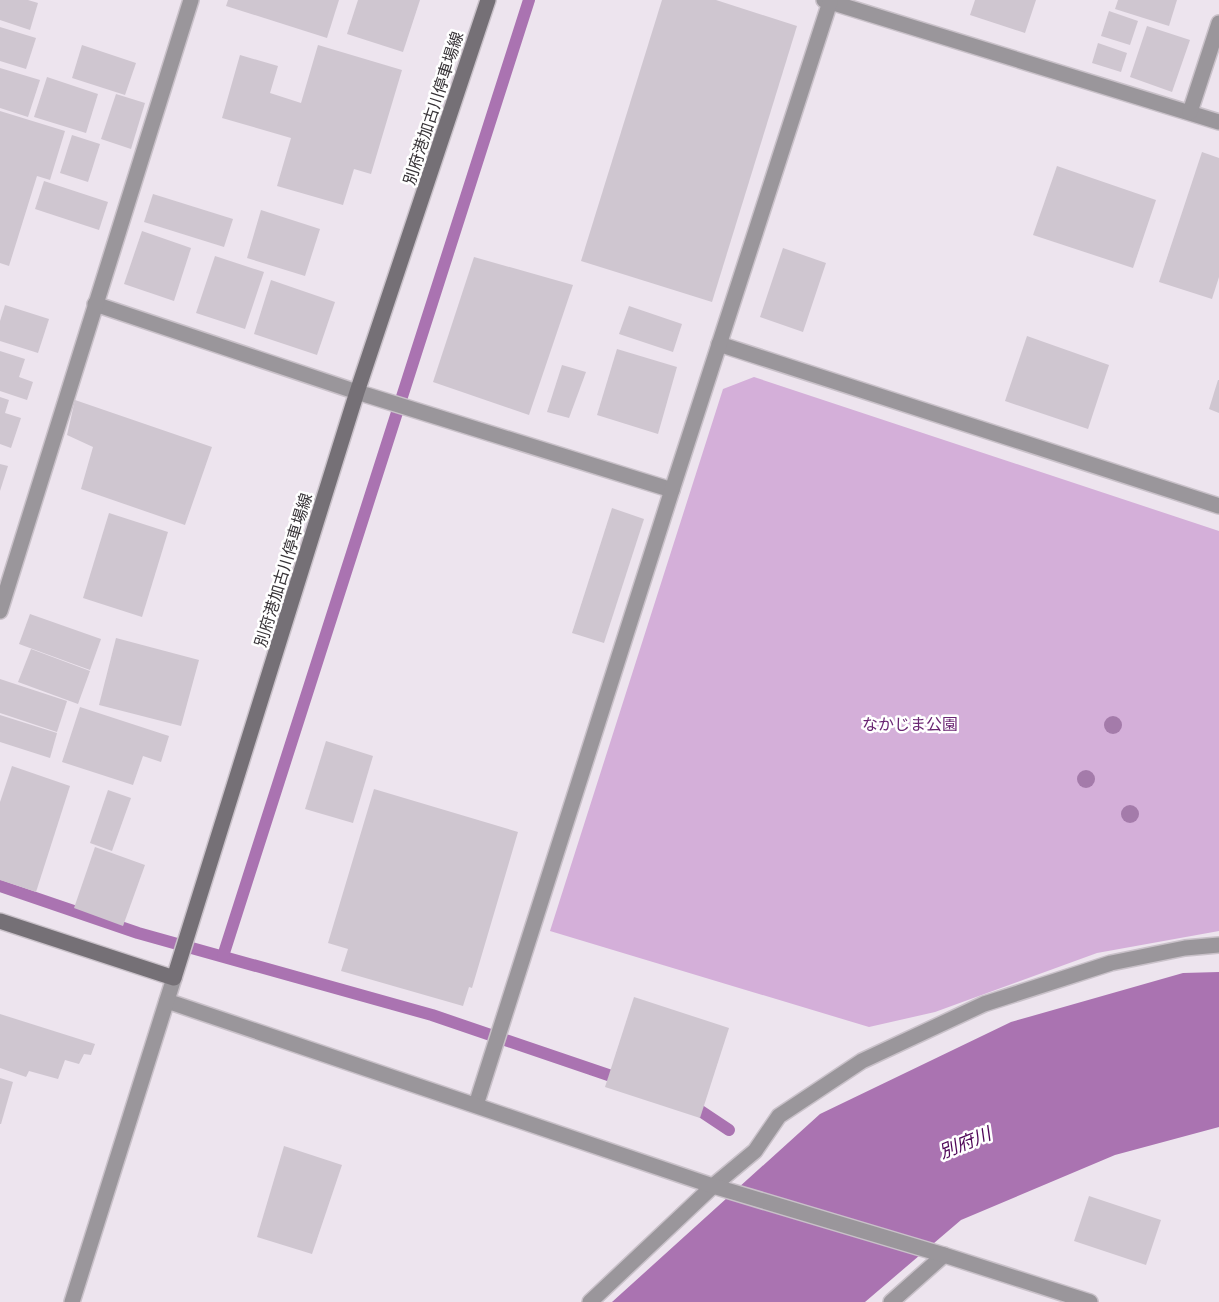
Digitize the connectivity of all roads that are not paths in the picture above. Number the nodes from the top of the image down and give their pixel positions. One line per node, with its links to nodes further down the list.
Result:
1 (191, 0): 7 (street)
2 (488, 0): 9 (main road, 別府港加古川停車場線)
3 (827, 1): 5 (street); 8 (street)
4 (1219, 23): 5 (street)
5 (1190, 112): 6 (street)
6 (1219, 122)
7 (95, 304): 9 (street); 12 (street)
8 (719, 344): 10 (street); 11 (street)
9 (357, 392): 10 (street); 15 (main road, 別府港加古川停車場線)
10 (672, 490): 17 (street)
11 (1219, 506)
12 (0, 611)
13 (0, 921): 15 (main road)
14 (1219, 945): 18 (street)
15 (176, 975): 16 (street)
16 (167, 1001): 17 (street); 20 (street)
17 (476, 1105): 18 (street)
18 (713, 1186): 19 (street); 21 (street)
19 (944, 1255): 22 (street); 23 (street)
20 (72, 1302)
21 (590, 1302)
22 (891, 1302)
23 (1090, 1302)

